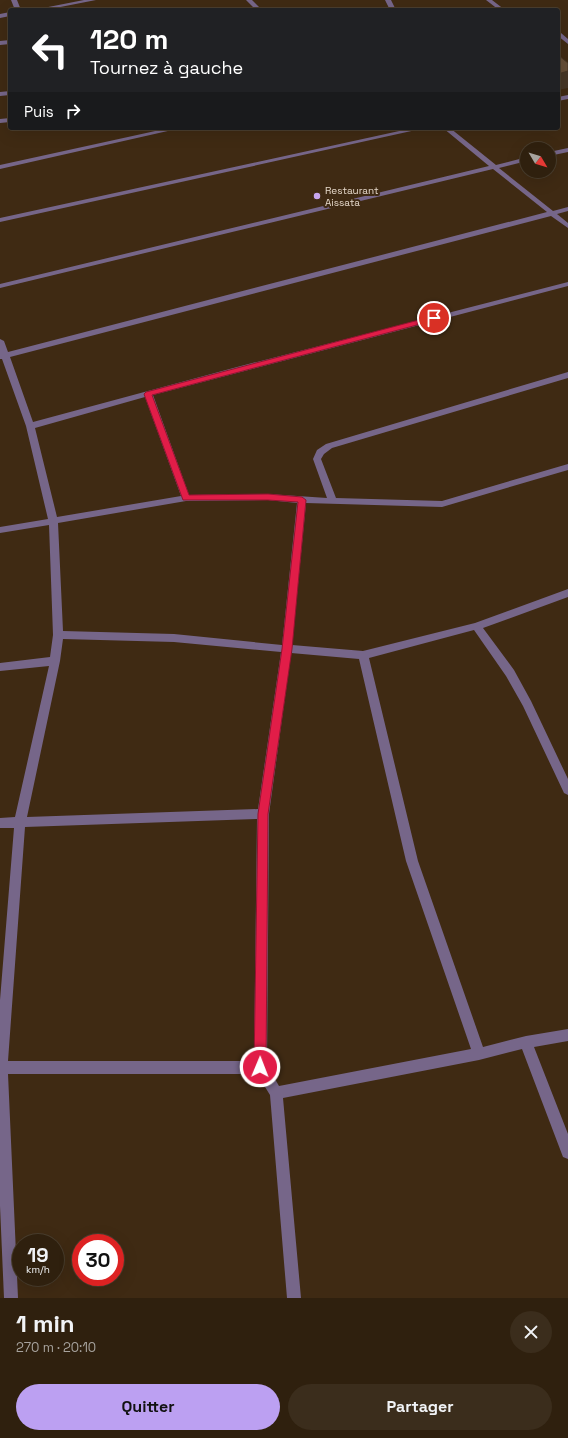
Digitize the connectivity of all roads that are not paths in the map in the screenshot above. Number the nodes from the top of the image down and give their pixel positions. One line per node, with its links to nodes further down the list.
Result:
1 (93, 0): 4 (street)
2 (249, 0): 5 (street)
3 (489, 0): 6 (street)
4 (47, 8)
5 (258, 8)
6 (499, 8)
7 (560, 36): 8 (street)
8 (568, 42)
9 (169, 130): 15 (street)
10 (413, 130): 19 (street)
11 (448, 130): 16 (street)
12 (568, 150): 13 (street)
13 (556, 153)
14 (520, 161): 16 (street)
15 (0, 167)
16 (494, 167): 18 (street); 22 (street)
17 (568, 209): 18 (street)
18 (551, 213): 20 (street); 24 (street)
19 (0, 220)
20 (568, 226)
21 (568, 284): 26 (street)
22 (0, 286)
23 (0, 341): 24 (street)
24 (3, 356): 27 (street)
25 (568, 375): 30 (street)
26 (148, 394): 27 (street); 29 (street)
27 (30, 426): 32 (street)
28 (568, 467): 30 (street)
29 (186, 498): 31 (street); 32 (street)
30 (332, 499): 31 (street)
31 (302, 500): 37 (street)
32 (52, 521): 33 (street); 36 (street)
33 (0, 530)
34 (568, 593): 35 (street)
35 (476, 626): 38 (street); 41 (street)
36 (58, 635): 37 (street); 39 (street)
37 (287, 649): 38 (street); 42 (street)
38 (363, 655): 47 (street)
39 (55, 661): 40 (street); 43 (street)
40 (0, 667)
41 (568, 790)
42 (263, 814): 43 (street); 48 (street)
43 (20, 822): 44 (street); 49 (street)
44 (0, 823)
45 (568, 1035): 46 (street)
46 (526, 1042): 47 (street); 51 (street)
47 (479, 1054): 50 (street)
48 (260, 1067): 49 (street); 50 (street)
49 (0, 1068): 52 (street)
50 (276, 1093): 53 (street)
51 (568, 1152)
52 (11, 1298)
53 (294, 1298)

